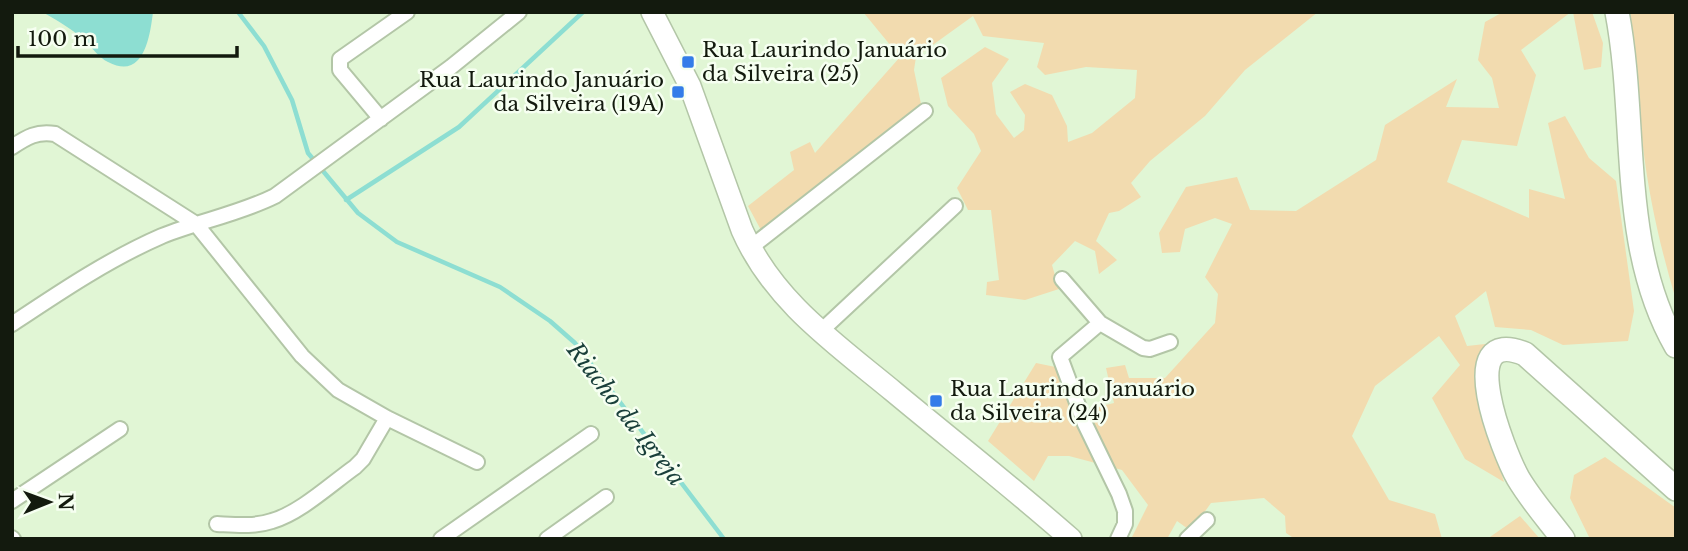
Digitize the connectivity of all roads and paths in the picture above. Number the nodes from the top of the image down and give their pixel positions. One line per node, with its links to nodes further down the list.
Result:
1 (407, 12): 6 (street)
2 (519, 12): 6 (street)
3 (652, 12): 10 (main road)
4 (1618, 12): 16 (main road)
5 (925, 111): 10 (street)
6 (381, 119): 9 (street)
7 (12, 147): 9 (street)
8 (955, 206): 14 (street)
9 (196, 224): 13 (street); 17 (street)
10 (750, 248): 14 (main road)
11 (1062, 279): 12 (street)
12 (1100, 323): 15 (street); 29 (street)
13 (12, 324)
14 (821, 331): 26 (main road)
15 (1170, 342)
16 (1676, 346)
17 (387, 418): 20 (street); 25 (street)
18 (120, 429): 23 (street)
19 (591, 434): 27 (street)
20 (477, 461)
21 (1676, 489): 31 (main road)
22 (606, 497): 28 (street)
23 (12, 501)
24 (1207, 520): 30 (street)
25 (217, 524)
26 (1061, 536)
27 (441, 539)
28 (547, 539)
29 (1118, 539)
30 (1187, 539)
31 (1563, 539)

